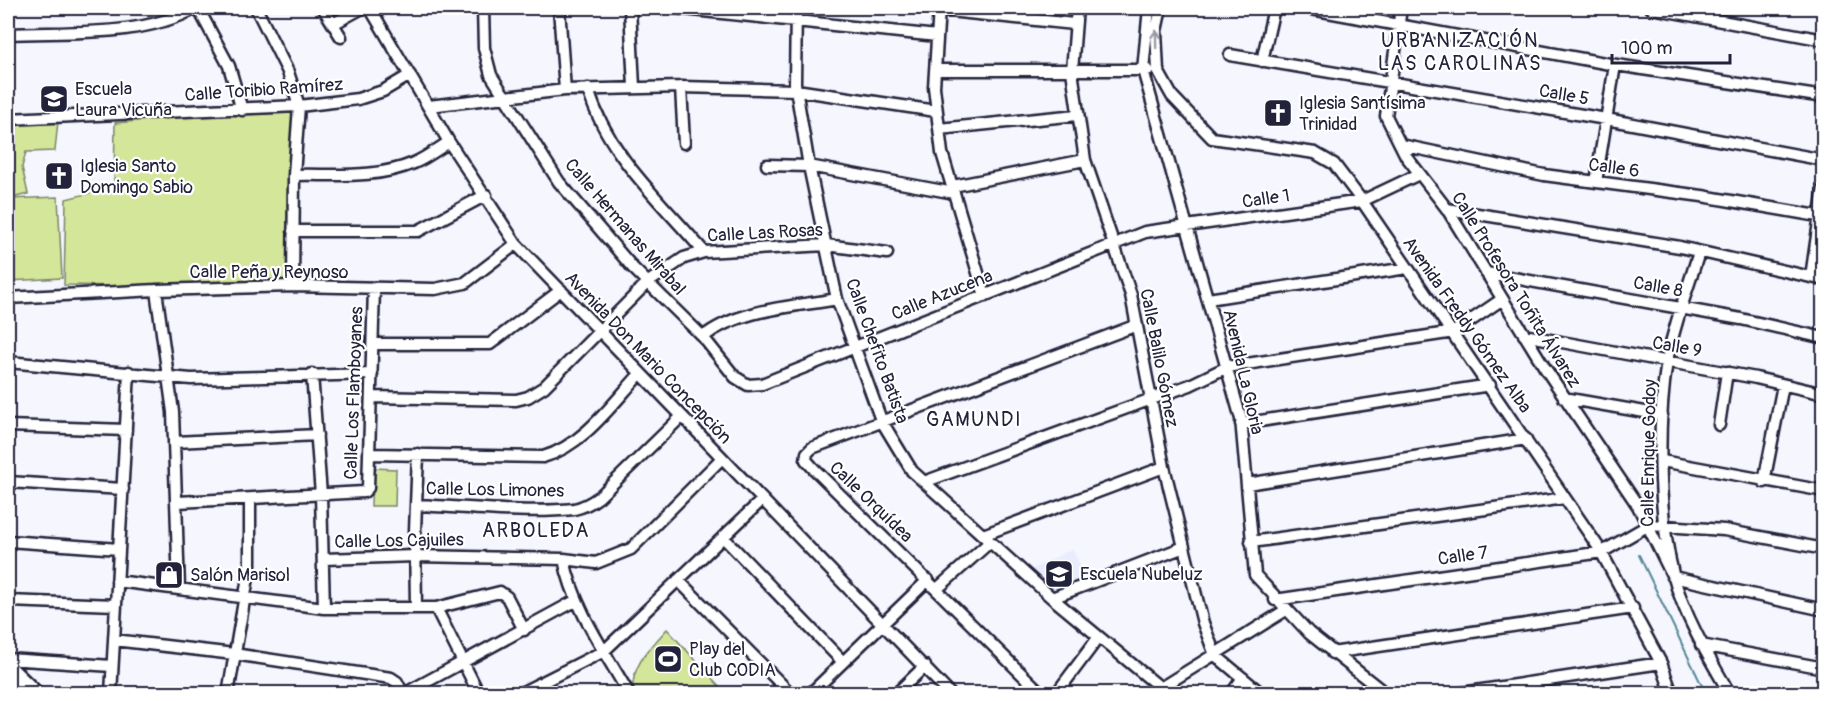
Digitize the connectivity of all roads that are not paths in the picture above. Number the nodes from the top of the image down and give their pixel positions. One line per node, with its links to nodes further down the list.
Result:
1 (197, 8): 23 (street); 45 (street)
2 (256, 8): 43 (street)
3 (362, 8): 20 (street)
4 (370, 8): 34 (street, Avenida Don Mario Concepción)
5 (483, 8): 41 (street, Calle Hermanas Mirabal)
6 (559, 8): 39 (street)
7 (630, 8): 36 (street)
8 (674, 8): 19 (street)
9 (796, 8): 19 (street, Calle Chefito Batista)
10 (1077, 8): 21 (street, Calle Balilo Gómez)
11 (1149, 8): 31 (street, Avenida La Gloria)
12 (1161, 8): 33 (street, one-way to 12)
13 (1274, 8): 28 (street)
14 (1306, 8): 22 (street)
15 (1401, 8): 22 (street, Calle Profesora Toñita Álvarez)
16 (1651, 8): 26 (street)
17 (939, 9): 21 (street); 24 (street)
18 (325, 11): 20 (street)
19 (796, 22): 24 (street); 40 (street, Calle Chefito Batista)
20 (333, 24): 25 (street)
21 (1074, 24): 32 (street, Calle Balilo Gómez)
22 (1398, 24): 29 (street); 35 (street, Calle Profesora Toñita Álvarez)
23 (8, 34)
24 (937, 36): 30 (street)
25 (341, 37)
26 (1824, 40)
27 (1230, 56): 28 (street, Calle 5)
28 (1262, 61): 35 (street, Calle 5)
29 (1616, 65): 42 (street); 49 (street)
30 (935, 70): 32 (street); 46 (street)
31 (1143, 70): 32 (street); 33 (street); 67 (street, Avenida La Gloria)
32 (1071, 71): 47 (street, Calle Balilo Gómez)
33 (1158, 71): 64 (street, Avenida Freddy Gómez Alba)
34 (410, 75): 43 (street, Calle Toribio Ramírez); 44 (street, Avenida Don Mario Concepción)
35 (1390, 81): 49 (street, Calle 5); 53 (street, Calle Profesora Toñita Álvarez)
36 (634, 87): 37 (street); 38 (street)
37 (681, 87): 40 (street); 52 (street)
38 (588, 89): 39 (street); 72 (street)
39 (565, 90): 41 (street)
40 (796, 90): 46 (street); 57 (street, Calle Chefito Batista)
41 (506, 96): 44 (street); 79 (street, Calle Hermanas Mirabal)
42 (1824, 97)
43 (299, 106): 45 (street, Calle Toribio Ramírez); 59 (street)
44 (429, 106): 51 (street, Avenida Don Mario Concepción)
45 (242, 110): 48 (street, Calle Toribio Ramírez)
46 (936, 111): 50 (street)
47 (1077, 115): 50 (street); 54 (street, Calle Balilo Gómez)
48 (8, 119)
49 (1606, 119): 55 (street, Calle 5); 60 (street)
50 (939, 129): 62 (street)
51 (450, 142): 59 (street); 63 (street, Avenida Don Mario Concepción)
52 (684, 143)
53 (1401, 145): 58 (street, Calle Profesora Toñita Álvarez); 60 (street, Calle 6)
54 (1084, 160): 62 (street); 69 (street, Calle Balilo Gómez)
55 (1824, 160)
56 (767, 165): 57 (street)
57 (809, 166): 62 (street); 71 (street, Calle Chefito Batista)
58 (1419, 174): 64 (street, Calle 1); 65 (street, Calle Profesora Toñita Álvarez)
59 (294, 175): 68 (street)
60 (1596, 182): 66 (street, Calle 6)
61 (1824, 187): 66 (street)
62 (954, 189): 84 (street)
63 (486, 195): 68 (street); 70 (street, Avenida Don Mario Concepción)
64 (1362, 201): 67 (street, Calle 1); 75 (street, Avenida Freddy Gómez Alba)
65 (1447, 209): 73 (street); 76 (street, Calle Profesora Toñita Álvarez)
66 (1821, 217): 77 (street)
67 (1186, 227): 69 (street, Calle 1); 87 (street, Avenida La Gloria)
68 (293, 231): 80 (street)
69 (1114, 243): 84 (street, Calle Azucena); 90 (street, Calle Balilo Gómez)
70 (516, 244): 81 (street, Calle Peña y Reynoso); 83 (street, Avenida Don Mario Concepción)
71 (826, 245): 72 (street, Calle Las Rosas); 74 (street, Calle Las Rosas); 86 (street, Calle Chefito Batista)
72 (704, 252): 79 (street, Calle Las Rosas)
73 (1699, 252): 77 (street); 89 (street, Calle Enrique Godoy)
74 (887, 253)
75 (1407, 268): 87 (street); 92 (street, Avenida Freddy Gómez Alba)
76 (1486, 273): 88 (street, Calle Profesora Toñita Álvarez); 89 (street, Calle 8)
77 (1811, 277): 78 (street)
78 (1824, 280)
79 (647, 283): 91 (street, Calle Las Rosas); 94 (street, Calle Hermanas Mirabal)
80 (292, 286): 81 (street, Calle Peña y Reynoso); 82 (street, Calle Peña y Reynoso)
81 (374, 289): 96 (street, Calle Los Flamboyanes)
82 (156, 290): 85 (street, Calle Peña y Reynoso); 106 (street)
83 (561, 290): 91 (street, Avenida Don Mario Concepción); 96 (street)
84 (985, 296): 97 (street, Calle Azucena)
85 (8, 298)
86 (837, 299): 94 (street); 97 (street, Calle Chefito Batista)
87 (1208, 299): 100 (street, Avenida La Gloria)
88 (1502, 300): 92 (street); 93 (street, Calle Profesora Toñita Álvarez)
89 (1682, 308): 95 (street, Calle 8); 98 (street, Calle Enrique Godoy)
90 (1137, 325): 112 (street, Calle Balilo Gómez); 116 (street, Calle Orquídea)
91 (601, 331): 105 (street, Avenida Don Mario Concepción); 111 (street, Calle Las Rosas)
92 (1454, 332): 100 (street); 109 (street, Avenida Freddy Gómez Alba)
93 (1524, 335): 98 (street, Calle 9); 113 (street, Calle Profesora Toñita Álvarez)
94 (703, 337): 107 (street, Calle Hermanas Mirabal)
95 (1824, 338)
96 (373, 344): 104 (street, Calle Los Flamboyanes)
97 (855, 348): 107 (street, Calle Azucena); 116 (street, Calle Chefito Batista)
98 (1667, 361): 102 (street, Calle 9); 114 (street, Calle Enrique Godoy)
99 (8, 362): 101 (street)
100 (1227, 367): 112 (street); 117 (street, Avenida La Gloria)
101 (129, 372): 106 (street); 120 (street)
102 (1727, 372): 108 (street, Calle 9); 118 (street)
103 (312, 374): 104 (street); 106 (street); 121 (street)
104 (372, 374): 111 (street, Calle Los Flamboyanes)
105 (640, 374): 115 (street, Avenida Don Mario Concepción); 125 (street)
106 (170, 377): 123 (street)
107 (748, 385)
108 (1783, 385): 110 (street, Calle 9); 131 (street)
109 (1490, 386): 117 (street); 122 (street, Avenida Freddy Gómez Alba)
110 (1824, 394)
111 (372, 397): 124 (street, Calle Los Flamboyanes)
112 (1152, 398): 128 (street, Calle Balilo Gómez); 130 (street)
113 (1564, 398): 114 (street); 141 (street, Calle Profesora Toñita Álvarez)
114 (1662, 415): 127 (street, Calle Enrique Godoy)
115 (681, 417): 126 (street, Avenida Don Mario Concepción); 140 (street, Calle Los Limones)
116 (881, 420): 130 (street, Calle Chefito Batista); 156 (street, Calle Orquídea)
117 (1241, 424): 132 (street, Avenida La Gloria)
118 (1719, 425)
119 (8, 426): 120 (street)
120 (126, 430): 133 (street)
121 (317, 435): 123 (street); 135 (street)
122 (1526, 439): 132 (street); 136 (street, Avenida Freddy Gómez Alba)
123 (175, 442): 139 (street)
124 (370, 454): 125 (street); 135 (street, Calle Los Flamboyanes)
125 (418, 454): 140 (street)
126 (722, 458): 138 (street, Avenida Don Mario Concepción); 153 (street, Calle Los Cajuiles)
127 (1662, 460): 131 (street); 142 (street, Calle Enrique Godoy)
128 (1164, 467): 144 (street); 147 (street, Calle Balilo Gómez)
129 (8, 482): 133 (street)
130 (924, 482): 144 (street, Calle Chefito Batista)
131 (1764, 482): 134 (street)
132 (1247, 484): 146 (street, Avenida La Gloria)
133 (123, 489): 148 (street)
134 (1824, 491)
135 (321, 495): 137 (street, Calle Los Flamboyanes); 152 (street)
136 (1565, 498): 146 (street); 150 (street, Avenida Freddy Gómez Alba)
137 (250, 499): 139 (street, Calle Los Flamboyanes); 160 (street)
138 (762, 500): 143 (street); 172 (street, Avenida Don Mario Concepción)
139 (178, 502): 158 (street)
140 (416, 505): 151 (street)
141 (1649, 525): 142 (street); 150 (street, Calle 7); 154 (street, Calle Profesora Toñita Álvarez)
142 (1663, 525): 149 (street); 154 (street, Calle Enrique Godoy)
143 (723, 537): 155 (street); 182 (street)
144 (987, 538): 159 (street); 161 (street, Calle Chefito Batista)
145 (8, 541): 148 (street)
146 (1251, 542): 163 (street, Avenida La Gloria)
147 (1184, 547): 161 (street); 180 (street, Calle Balilo Gómez)
148 (118, 549): 157 (street)
149 (1824, 549)
150 (1602, 552): 163 (street, Calle 7); 169 (street, Avenida Freddy Gómez Alba)
151 (415, 556): 152 (street, Calle Los Cajuiles); 153 (street, Calle Los Cajuiles); 167 (street)
152 (324, 559): 166 (street)
153 (564, 559): 162 (street)
154 (1673, 577): 171 (street); 176 (street, Calle Enrique Godoy)
155 (678, 580): 177 (street); 200 (street)
156 (928, 580): 159 (street, Calle Orquídea); 172 (street)
157 (117, 581): 158 (street); 165 (street)
158 (179, 589): 160 (street)
159 (938, 590): 204 (street, Calle Orquídea)
160 (245, 597): 166 (street); 179 (street)
161 (1052, 598): 174 (street, Calle Chefito Batista)
162 (577, 600): 173 (street); 177 (street)
163 (1275, 600): 170 (street, Avenida La Gloria)
164 (8, 601): 165 (street)
165 (115, 605): 175 (street)
166 (324, 608): 167 (street)
167 (416, 608): 168 (street)
168 (436, 608): 173 (street); 185 (street)
169 (1633, 608): 178 (street); 183 (street, Avenida Freddy Gómez Alba)
170 (1286, 610): 178 (street, Avenida La Gloria); 180 (street)
171 (1824, 610)
172 (883, 622): 182 (street); 187 (street, Avenida Don Mario Concepción)
173 (524, 630): 185 (street)
174 (1098, 638): 191 (street, Calle Chefito Batista); 205 (street)
175 (114, 640): 179 (street); 186 (street)
176 (1701, 645): 188 (street); 211 (street, Calle Enrique Godoy)
177 (604, 651): 198 (street); 199 (street)
178 (1332, 653): 208 (street, Avenida La Gloria)
179 (234, 654): 195 (street); 196 (street)
180 (1215, 655): 190 (street); 191 (street)
181 (8, 659): 186 (street)
182 (843, 662): 201 (street)
183 (1661, 663): 209 (street); 210 (street, Avenida Freddy Gómez Alba)
184 (8, 664): 193 (street)
185 (462, 664): 196 (street); 197 (street)
186 (112, 666): 194 (street)
187 (925, 666): 202 (street); 203 (street, Avenida Don Mario Concepción)
188 (1824, 668)
189 (8, 676): 192 (street)
190 (1243, 678): 206 (street); 207 (street)
191 (1165, 690)
192 (25, 693)
193 (39, 693)
194 (111, 693)
195 (228, 693)
196 (404, 693)
197 (479, 693)
198 (519, 693)
199 (628, 693)
200 (791, 693)
201 (810, 693)
202 (896, 693)
203 (950, 693)
204 (1042, 693)
205 (1056, 693)
206 (1231, 693)
207 (1262, 693)
208 (1386, 693)
209 (1455, 693)
210 (1672, 693)
211 (1730, 693)

